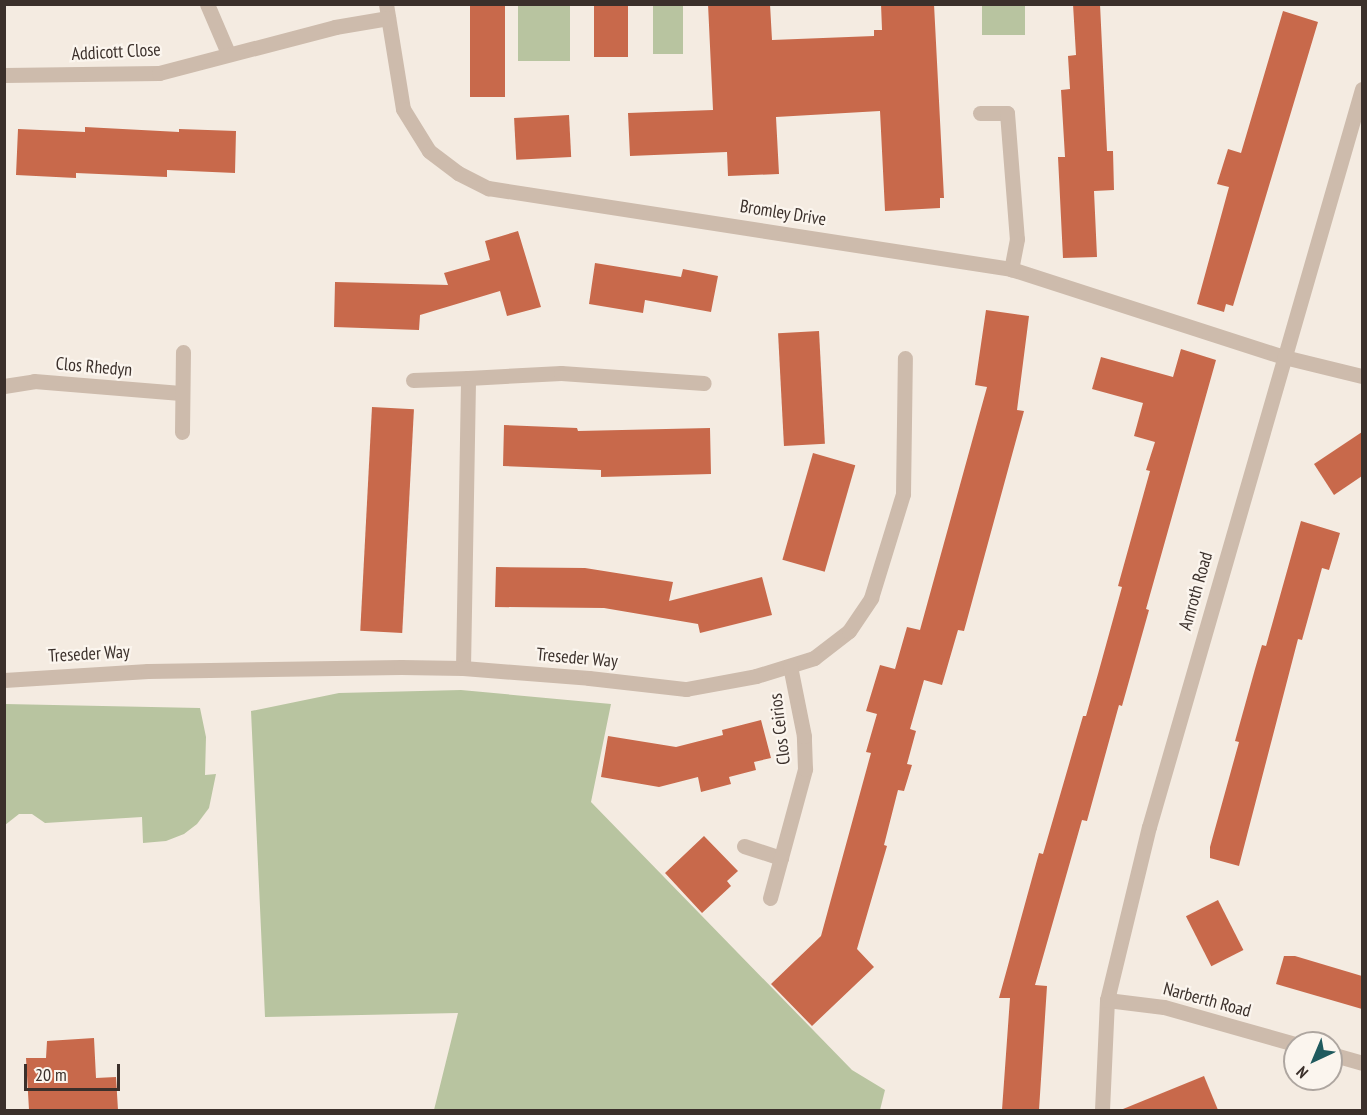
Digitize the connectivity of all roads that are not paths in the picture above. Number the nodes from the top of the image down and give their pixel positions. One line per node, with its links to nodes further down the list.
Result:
1 (207, 4): 3 (street)
2 (387, 11): 3 (street, Addicott Close); 7 (street, Bromley Drive)
3 (228, 53): 4 (street, Addicott Close)
4 (4, 75)
5 (1362, 88): 9 (street, Amroth Road)
6 (980, 113): 7 (street)
7 (1011, 269): 9 (street, Bromley Drive)
8 (183, 352): 16 (street)
9 (1284, 357): 11 (street, Bromley Drive); 24 (street, Amroth Road)
10 (905, 358): 18 (street, Treseder Way)
11 (1362, 376)
12 (468, 378): 13 (street); 14 (street); 19 (street)
13 (413, 381)
14 (704, 383)
15 (4, 386): 16 (street, Clos Rhedyn)
16 (181, 393): 17 (street)
17 (182, 432)
18 (790, 666): 19 (street, Treseder Way); 22 (street, Clos Ceirios)
19 (463, 668): 20 (street, Treseder Way)
20 (4, 680)
21 (744, 846): 22 (street)
22 (781, 858): 23 (street, Clos Ceirios)
23 (770, 898)
24 (1107, 1000): 25 (street, Narberth Road); 28 (street, Amroth Road)
25 (1283, 1041)
26 (1343, 1057): 27 (street)
27 (1362, 1063)
28 (1102, 1110)

